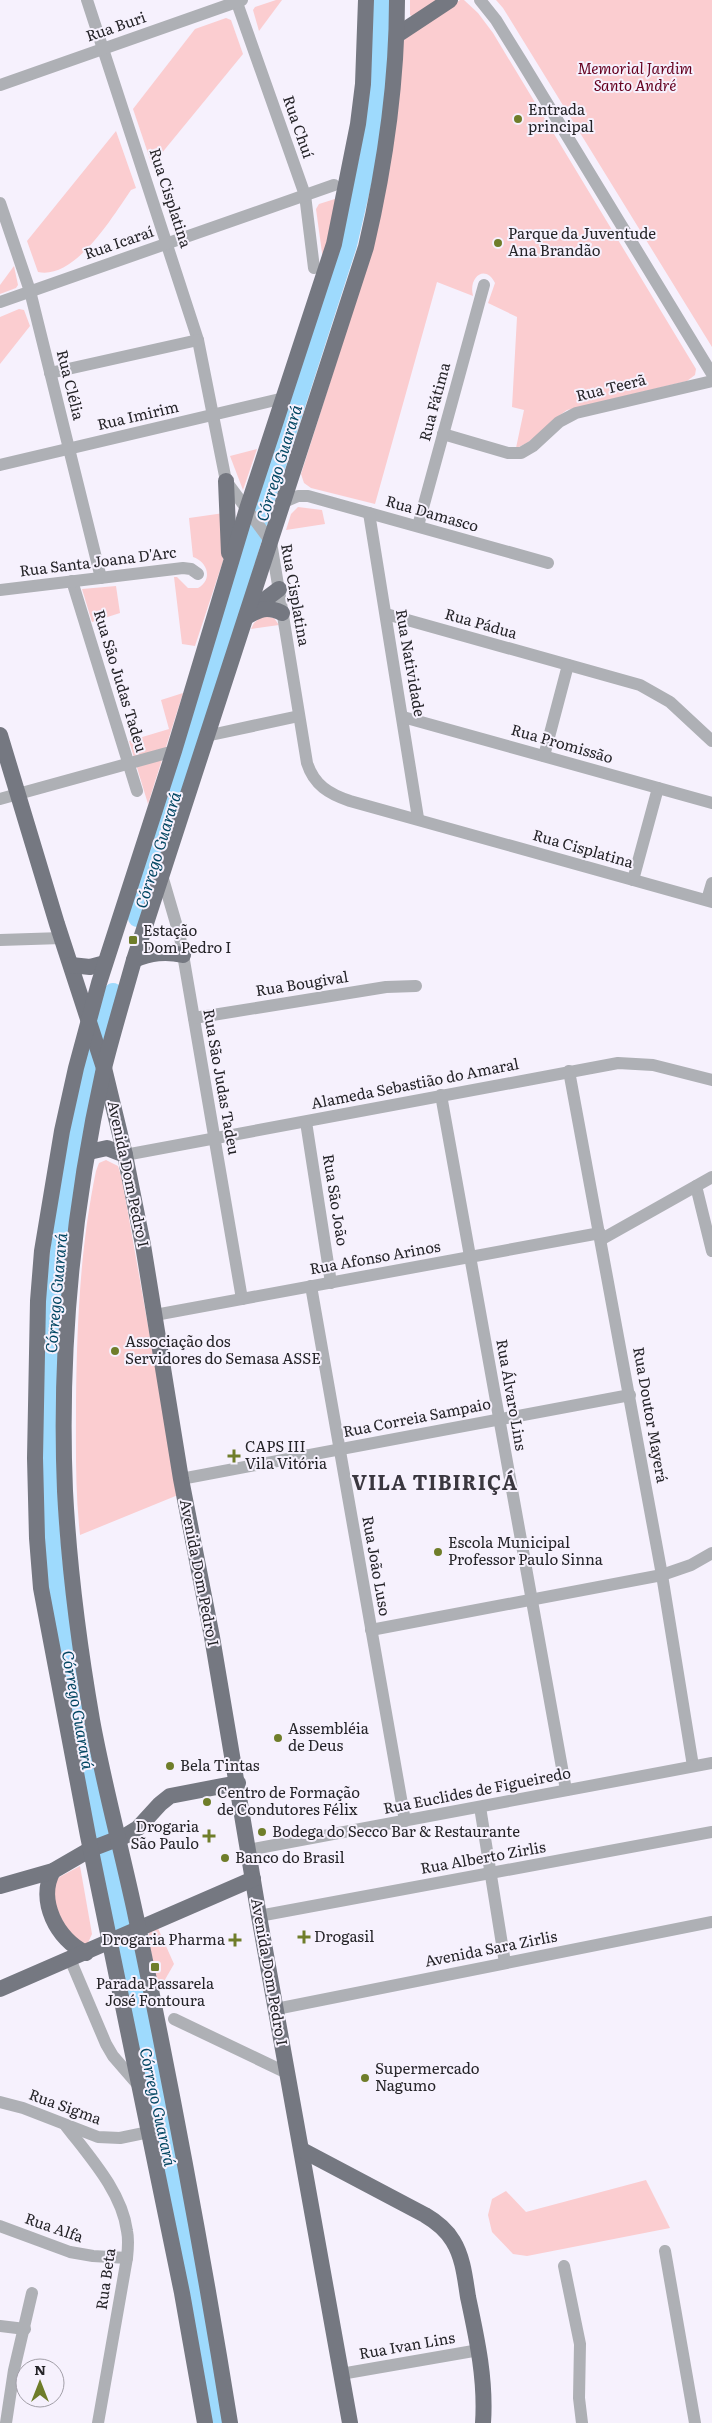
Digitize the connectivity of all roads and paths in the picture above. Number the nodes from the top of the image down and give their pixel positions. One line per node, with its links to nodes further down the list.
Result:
1 (87, 0): 8 (street, Rua Cisplatina)
2 (366, 0): 22 (main road)
3 (398, 0): 7 (main road)
4 (450, 0): 7 (main road)
5 (480, 0): 20 (street)
6 (238, 1): 8 (street, Rua Buri); 11 (street, Rua Chuí)
7 (397, 35): 27 (main road)
8 (104, 48): 9 (street, Rua Buri); 13 (street, Rua Cisplatina)
9 (0, 84)
10 (334, 185): 11 (street, Rua Icaraí)
11 (305, 195): 13 (street, Rua Icaraí); 14 (street, Rua Chuí)
12 (0, 203): 16 (street, Rua Clélia)
13 (168, 243): 16 (street, Rua Icaraí); 18 (street, Rua Cisplatina)
14 (314, 268)
15 (484, 285): 24 (street, Rua Fátima)
16 (30, 291): 17 (street, Rua Icaraí); 19 (street, Rua Clélia)
17 (0, 302)
18 (198, 340): 19 (street); 23 (street, Rua Cisplatina)
19 (50, 373): 25 (street, Rua Clélia)
20 (712, 374)
21 (712, 381): 24 (street, Rua Teerã)
22 (284, 398): 23 (street, Rua Imirim); 32 (main road)
23 (212, 416): 25 (street, Rua Imirim); 28 (street, Rua Cisplatina)
24 (443, 434): 33 (street, Rua Fátima)
25 (69, 449): 26 (street, Rua Imirim); 38 (street, Rua Clélia)
26 (0, 465)
27 (291, 476): 29 (street); 30 (main road)
28 (226, 480): 32 (street, Rua Cisplatina); 36 (main road)
29 (308, 496): 30 (street, Rua Damasco); 31 (street, Rua Damasco)
30 (284, 502): 34 (main road)
31 (369, 513): 33 (street, Rua Damasco); 43 (street, Rua Natividade)
32 (251, 515): 34 (street, Rua Cisplatina); 36 (main road)
33 (418, 526): 35 (street, Rua Damasco)
34 (267, 537): 40 (street, Rua Cisplatina); 44 (main road)
35 (548, 563)
36 (230, 571): 51 (main road)
37 (198, 574): 38 (street, Rua Santa Joana D'Arc)
38 (101, 578): 39 (street, Rua Santa Joana D'Arc)
39 (72, 581): 41 (street, Rua Santa Joana D'Arc); 53 (street, Rua São Judas Tadeu)
40 (279, 589): 42 (street, Rua Cisplatina); 44 (main road)
41 (0, 590)
42 (282, 613): 44 (main road); 46 (street, Rua Cisplatina)
43 (386, 614): 45 (street, Rua Pádua); 47 (street, Rua Natividade)
44 (247, 615): 49 (main road)
45 (568, 665): 50 (street, Rua Pádua); 52 (street)
46 (299, 716): 49 (street); 59 (street, Rua Cisplatina)
47 (403, 717): 52 (street, Rua Promissão); 59 (street, Rua Natividade)
48 (0, 735): 56 (main road, Avenida Dom Pedro I)
49 (206, 736): 60 (main road)
50 (712, 741)
51 (174, 751): 53 (street); 68 (main road)
52 (544, 756): 54 (street, Rua Promissão)
53 (129, 764): 55 (street, Rua São Judas Tadeu); 56 (street)
54 (658, 788): 58 (street, Rua Promissão); 61 (street)
55 (137, 791)
56 (18, 793): 57 (street); 64 (main road, Avenida Dom Pedro I)
57 (0, 799)
58 (712, 803)
59 (418, 818): 61 (street, Rua Cisplatina)
60 (161, 872): 66 (street, Rua São Judas Tadeu); 67 (main road)
61 (633, 880): 63 (street, Rua Cisplatina)
62 (712, 884): 63 (street)
63 (709, 901)
64 (62, 938): 65 (street); 69 (main road, Avenida Dom Pedro I)
65 (0, 940)
66 (183, 955): 67 (main road); 71 (street, Rua São Judas Tadeu)
67 (134, 960): 73 (main road)
68 (105, 963): 69 (main road); 72 (main road)
69 (71, 965): 72 (main road, Avenida Dom Pedro I)
70 (416, 986): 71 (street, Rua Bougival)
71 (194, 1018): 79 (street, Rua São Judas Tadeu)
72 (91, 1028): 73 (main road, Avenida Dom Pedro I); 106 (main road)
73 (103, 1063): 77 (main road, Avenida Dom Pedro I); 80 (main road)
74 (569, 1071): 75 (street, Alameda Sebastião do Amaral); 76 (street, Alameda Sebastião do Amaral); 84 (street, Rua Doutor Mayerá)
75 (712, 1080)
76 (441, 1095): 78 (street, Alameda Sebastião do Amaral); 86 (street, Rua Álvaro Lins)
77 (116, 1119): 80 (main road); 81 (main road, Avenida Dom Pedro I)
78 (306, 1122): 79 (street, Alameda Sebastião do Amaral); 87 (street, Rua São João)
79 (214, 1139): 81 (street, Alameda Sebastião do Amaral); 89 (street, Rua São Judas Tadeu)
80 (89, 1152): 81 (main road); 106 (main road)
81 (125, 1155): 90 (main road, Avenida Dom Pedro I)
82 (712, 1177): 83 (street, Rua Afonso Arinos)
83 (696, 1186): 84 (street, Rua Afonso Arinos); 85 (street)
84 (601, 1236): 86 (street, Rua Afonso Arinos); 91 (street, Rua Doutor Mayerá)
85 (712, 1251)
86 (470, 1257): 87 (street, Rua Afonso Arinos); 92 (street, Rua Álvaro Lins)
87 (331, 1282): 88 (street, Rua Afonso Arinos)
88 (311, 1286): 89 (street, Rua Afonso Arinos); 93 (street, Rua João Luso)
89 (242, 1299): 90 (street, Rua Afonso Arinos)
90 (155, 1315): 94 (main road, Avenida Dom Pedro I)
91 (630, 1395): 92 (street, Rua Correia Sampaio); 96 (street, Rua Doutor Mayerá)
92 (499, 1420): 93 (street, Rua Correia Sampaio); 97 (street, Rua Álvaro Lins)
93 (339, 1450): 94 (street, Rua Correia Sampaio); 98 (street, Rua João Luso)
94 (181, 1479): 101 (main road, Avenida Dom Pedro I)
95 (712, 1553): 96 (street)
96 (662, 1575): 97 (street); 100 (street, Rua Doutor Mayerá)
97 (531, 1599): 98 (street); 102 (street, Rua Álvaro Lins)
98 (371, 1630): 104 (street, Rua João Luso)
99 (712, 1763): 100 (street, Rua Euclides de Figueiredo)
100 (693, 1766): 102 (street, Rua Euclides de Figueiredo)
101 (238, 1782): 106 (main road); 107 (main road, Avenida Dom Pedro I)
102 (566, 1790): 103 (street, Rua Euclides de Figueiredo)
103 (480, 1807): 104 (street, Rua Euclides de Figueiredo); 109 (street)
104 (405, 1821): 107 (street, Rua Euclides de Figueiredo)
105 (712, 1832): 109 (street, Rua Alberto Zirlis)
106 (105, 1844): 108 (main road); 114 (main road); 114 (main road)
107 (248, 1850): 110 (main road, Avenida Dom Pedro I)
108 (53, 1871): 111 (main road); 115 (main road)
109 (492, 1873): 112 (street, Rua Alberto Zirlis); 117 (street)
110 (253, 1879): 112 (main road, Avenida Dom Pedro I); 114 (main road)
111 (0, 1886)
112 (259, 1916): 119 (main road, Avenida Dom Pedro I)
113 (712, 1922): 117 (street, Avenida Sara Zirlis)
114 (124, 1936): 115 (main road); 122 (main road); 140 (main road)
115 (86, 1953): 116 (main road)
116 (70, 1960): 118 (main road); 122 (street)
117 (505, 1963): 119 (street, Avenida Sara Zirlis)
118 (0, 1989)
119 (276, 2009): 121 (main road, Avenida Dom Pedro I)
120 (174, 2020): 121 (street)
121 (287, 2073): 126 (main road, Avenida Dom Pedro I)
122 (140, 2086): 125 (main road)
123 (0, 2102): 124 (street, Rua Sigma)
124 (66, 2126): 125 (street, Rua Sigma); 129 (street, Rua Beta)
125 (149, 2132): 139 (main road)
126 (302, 2150): 134 (main road); 135 (main road, Avenida Dom Pedro I)
127 (0, 2226): 129 (street, Rua Alfa)
128 (665, 2252): 144 (street)
129 (127, 2258): 138 (street, Rua Beta)
130 (564, 2266): 143 (street)
131 (32, 2293): 133 (street)
132 (0, 2326): 133 (street)
133 (25, 2329): 136 (street)
134 (479, 2350): 135 (street, Rua Ivan Lins); 142 (main road)
135 (342, 2374): 141 (main road, Avenida Dom Pedro I)
136 (4, 2405): 137 (street)
137 (6, 2423)
138 (98, 2423)
139 (205, 2423)
140 (230, 2423)
141 (350, 2423)
142 (483, 2423)
143 (582, 2423)
144 (695, 2423)

